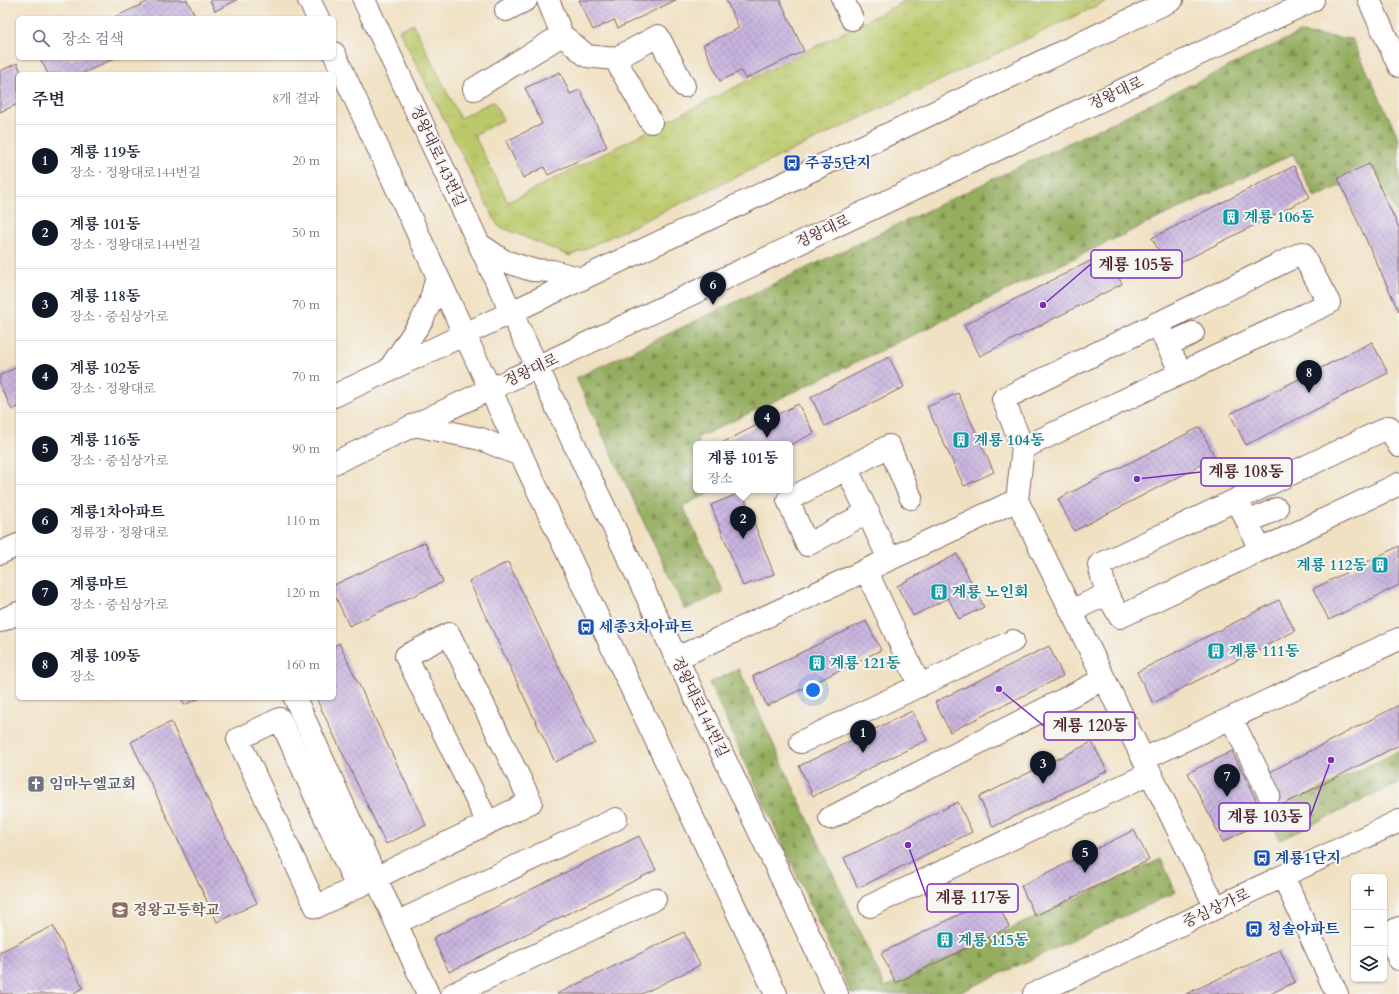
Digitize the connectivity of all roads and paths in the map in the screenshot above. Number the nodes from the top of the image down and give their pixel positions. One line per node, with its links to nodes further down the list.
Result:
1 (309, 0): 9 (street)
2 (364, 0): 17 (street, 정왕대로143번길)
3 (526, 0): 8 (street)
4 (548, 0): 10 (street)
5 (1172, 0): 19 (street)
6 (1313, 0): 25 (street, 정왕대로)
7 (1369, 0): 13 (street)
8 (506, 10)
9 (317, 16)
10 (562, 35): 12 (street); 15 (street)
11 (336, 57): 18 (street)
12 (615, 60): 14 (street); 16 (street)
13 (1399, 66)
14 (684, 86)
15 (474, 89)
16 (651, 122)
17 (479, 244): 19 (street); 20 (street, 정왕대로143번길)
18 (437, 276): 23 (street); 26 (street)
19 (582, 279): 20 (street)
20 (511, 312): 23 (street); 25 (street, 정왕대로144번길)
21 (1157, 323): 24 (street); 27 (street); 32 (street)
22 (1193, 333): 24 (street)
23 (465, 334): 26 (street); 28 (street)
24 (1167, 345): 27 (street)
25 (537, 367): 28 (street, 정왕대로); 54 (street, 정왕대로144번길)
26 (389, 370): 29 (street)
27 (1181, 373): 32 (street)
28 (490, 389): 30 (street, 정왕대로); 33 (street)
29 (336, 395)
30 (415, 425): 33 (street); 34 (street, 정왕대로)
31 (1399, 446): 38 (street)
32 (1023, 448): 39 (street)
33 (522, 456): 76 (street)
34 (336, 462)
35 (847, 469): 37 (street); 41 (street); 41 (street)
36 (1399, 484): 44 (street)
37 (910, 498)
38 (1237, 499): 42 (street); 48 (street)
39 (1017, 500): 46 (street); 49 (street)
40 (1277, 509): 42 (street)
41 (868, 512): 46 (street)
42 (1248, 522): 44 (street)
43 (16, 546): 45 (street)
44 (1260, 550): 48 (street)
45 (0, 553)
46 (889, 559): 47 (street)
47 (866, 570): 54 (street); 56 (street)
48 (1107, 594): 49 (street)
49 (1071, 612): 55 (street)
50 (16, 614): 51 (street)
51 (0, 621)
52 (1399, 639): 58 (street)
53 (1013, 641): 56 (street)
54 (677, 658): 77 (street, 정왕대로144번길)
55 (1104, 679): 60 (street); 62 (street)
56 (920, 686): 59 (street)
57 (296, 700): 67 (street)
58 (1231, 718): 60 (street); 61 (street)
59 (801, 742)
60 (1147, 766): 69 (street); 70 (street)
61 (1269, 794)
62 (830, 818)
63 (616, 819): 71 (street)
64 (1399, 821): 66 (street, 중심상가로)
65 (488, 823): 65 (street); 67 (street)
66 (1283, 876): 70 (street, 중심상가로); 79 (street)
67 (366, 883): 67 (street); 71 (street)
68 (655, 899): 75 (street)
69 (870, 906)
70 (1216, 908): 78 (street, 중심상가로)
71 (396, 923): 74 (street)
72 (1399, 928): 73 (street)
73 (1399, 959)
74 (428, 994)
75 (453, 994)
76 (776, 994)
77 (838, 994)
78 (1034, 994)
79 (1338, 994)

